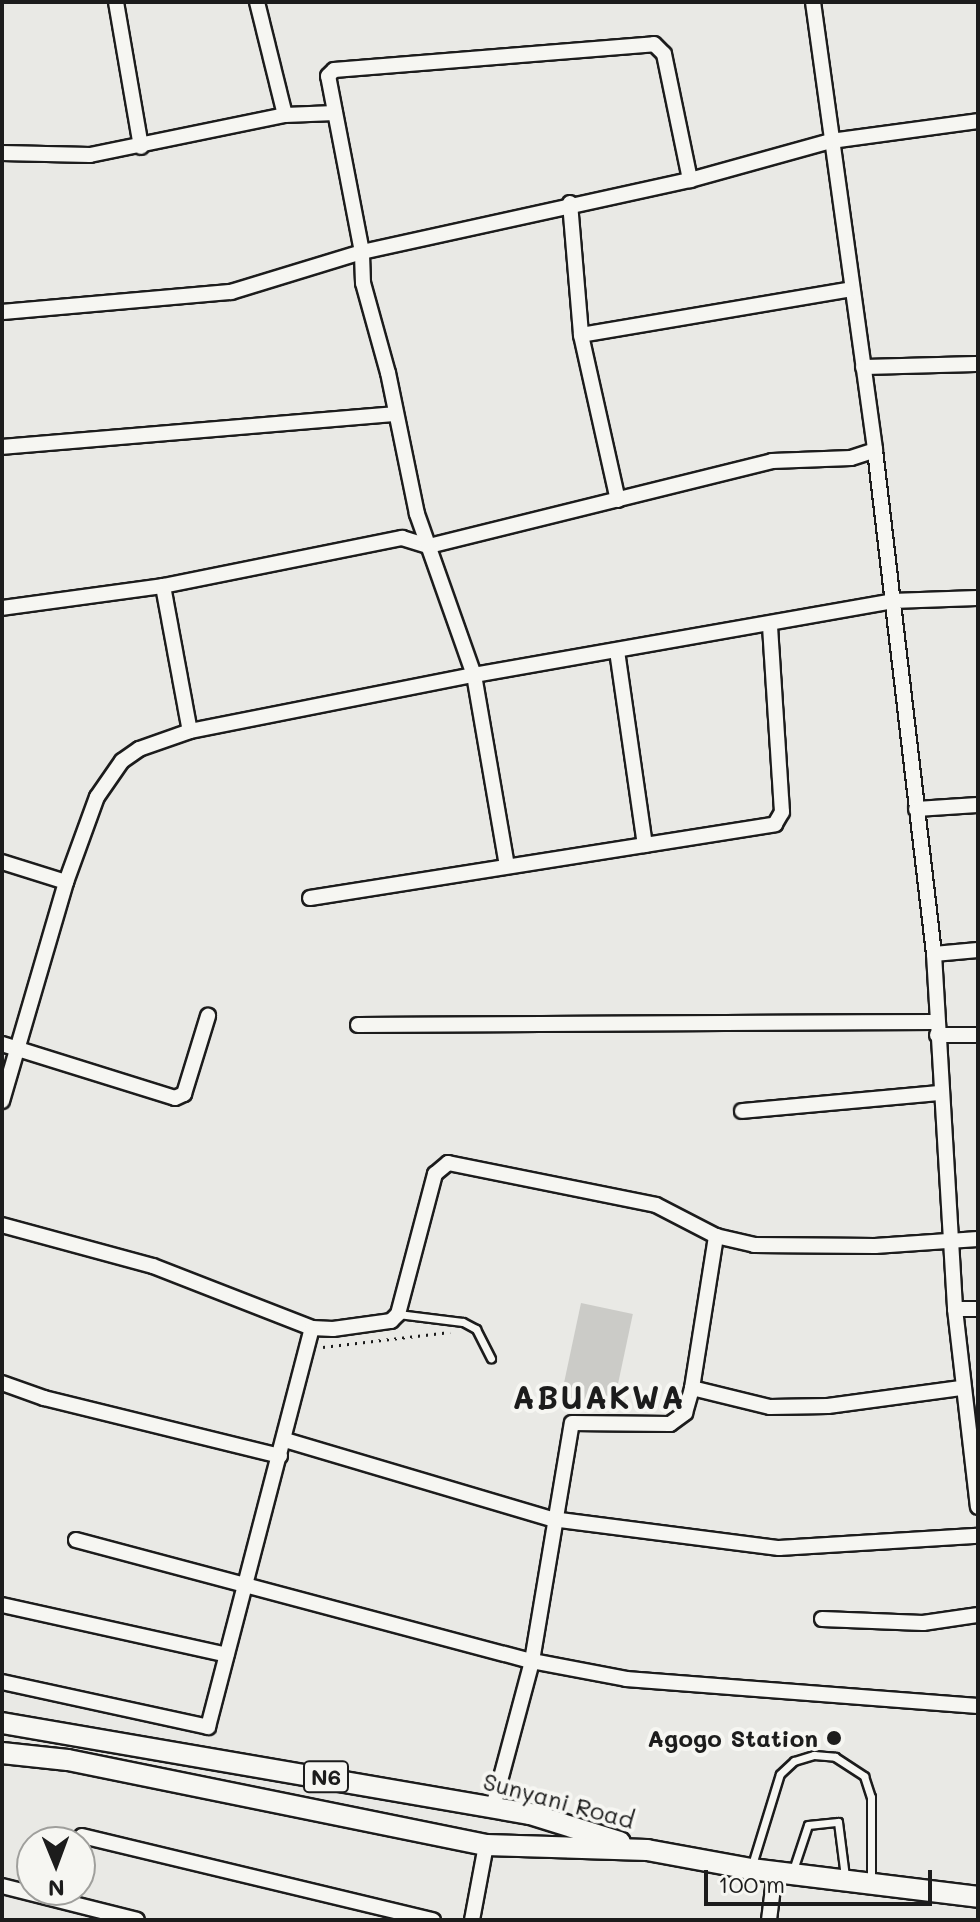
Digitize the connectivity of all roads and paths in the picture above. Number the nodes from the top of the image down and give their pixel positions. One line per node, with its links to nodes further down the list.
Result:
1 (116, 2): 8 (street)
2 (257, 2): 5 (street)
3 (813, 2): 7 (street)
4 (335, 113): 5 (street); 10 (street); 12 (street)
5 (285, 115): 8 (street)
6 (978, 121): 7 (street)
7 (831, 141): 10 (street); 13 (street)
8 (141, 147): 9 (street)
9 (2, 153)
10 (690, 180): 11 (street)
11 (570, 203): 12 (street); 15 (street)
12 (362, 252): 14 (street); 18 (street)
13 (852, 289): 15 (street); 17 (street)
14 (2, 312)
15 (581, 335): 21 (street)
16 (978, 364): 17 (street)
17 (863, 367): 20 (street)
18 (393, 414): 19 (street); 22 (street)
19 (2, 447)
20 (875, 450): 21 (street); 25 (street)
21 (618, 500): 22 (street)
22 (429, 546): 23 (street); 29 (street)
23 (163, 586): 26 (street); 30 (street)
24 (978, 598): 25 (street)
25 (892, 601): 27 (street); 32 (street)
26 (2, 608)
27 (770, 627): 28 (street); 33 (street)
28 (617, 651): 29 (street); 33 (street)
29 (474, 675): 30 (street); 35 (street)
30 (190, 731): 36 (street)
31 (978, 805): 32 (street)
32 (916, 809): 39 (street)
33 (645, 845): 35 (street)
34 (2, 862): 36 (street)
35 (507, 866): 37 (street)
36 (66, 882): 45 (street)
37 (310, 898)
38 (978, 950): 39 (street)
39 (934, 954): 42 (street)
40 (208, 1016): 45 (street)
41 (358, 1025): 42 (street)
42 (936, 1029): 43 (street); 46 (street)
43 (978, 1035)
44 (2, 1044): 45 (street)
45 (18, 1049): 47 (street)
46 (940, 1093): 48 (street); 52 (street)
47 (2, 1101)
48 (742, 1111)
49 (2, 1225): 56 (street)
50 (716, 1236): 52 (street); 55 (street); 61 (street)
51 (978, 1239): 52 (street)
52 (951, 1241): 53 (street)
53 (955, 1309): 54 (street); 62 (street)
54 (978, 1309)
55 (398, 1314): 56 (street); 57 (lane)
56 (312, 1328): 58 (street)
57 (476, 1329): 58 (path); 59 (lane)
58 (307, 1349): 63 (street)
59 (491, 1358)
60 (2, 1383): 64 (street)
61 (692, 1388): 62 (street); 67 (street)
62 (961, 1388): 65 (street)
63 (285, 1440): 64 (street); 67 (street)
64 (280, 1456): 70 (street)
65 (975, 1467): 66 (street)
66 (978, 1507)
67 (552, 1519): 68 (street); 75 (street)
68 (978, 1536)
69 (76, 1540): 70 (street)
70 (245, 1585): 74 (street); 75 (street)
71 (2, 1605): 74 (street)
72 (978, 1615): 73 (street)
73 (822, 1619)
74 (227, 1655): 76 (street)
75 (532, 1661): 77 (street); 80 (street)
76 (2, 1682)
77 (978, 1706)
78 (2, 1723): 80 (main road, Sunyani Road / N6)
79 (2, 1753): 82 (main road, Sunyani Road / N6)
80 (493, 1807): 83 (main road, Sunyani Road / N6)
81 (96, 1839): 91 (street)
82 (486, 1845): 83 (main road, Sunyani Road / N6); 92 (street)
83 (647, 1850): 84 (main road, N6)
84 (751, 1869): 85 (main road, N6); 87 (lane)
85 (784, 1872): 86 (main road, N6); 86 (lane); 93 (street)
86 (845, 1879): 87 (main road, N6)
87 (871, 1882): 89 (main road, N6)
88 (2, 1886): 90 (street)
89 (978, 1897)
90 (137, 1920)
91 (433, 1920)
92 (472, 1920)
93 (769, 1920)

